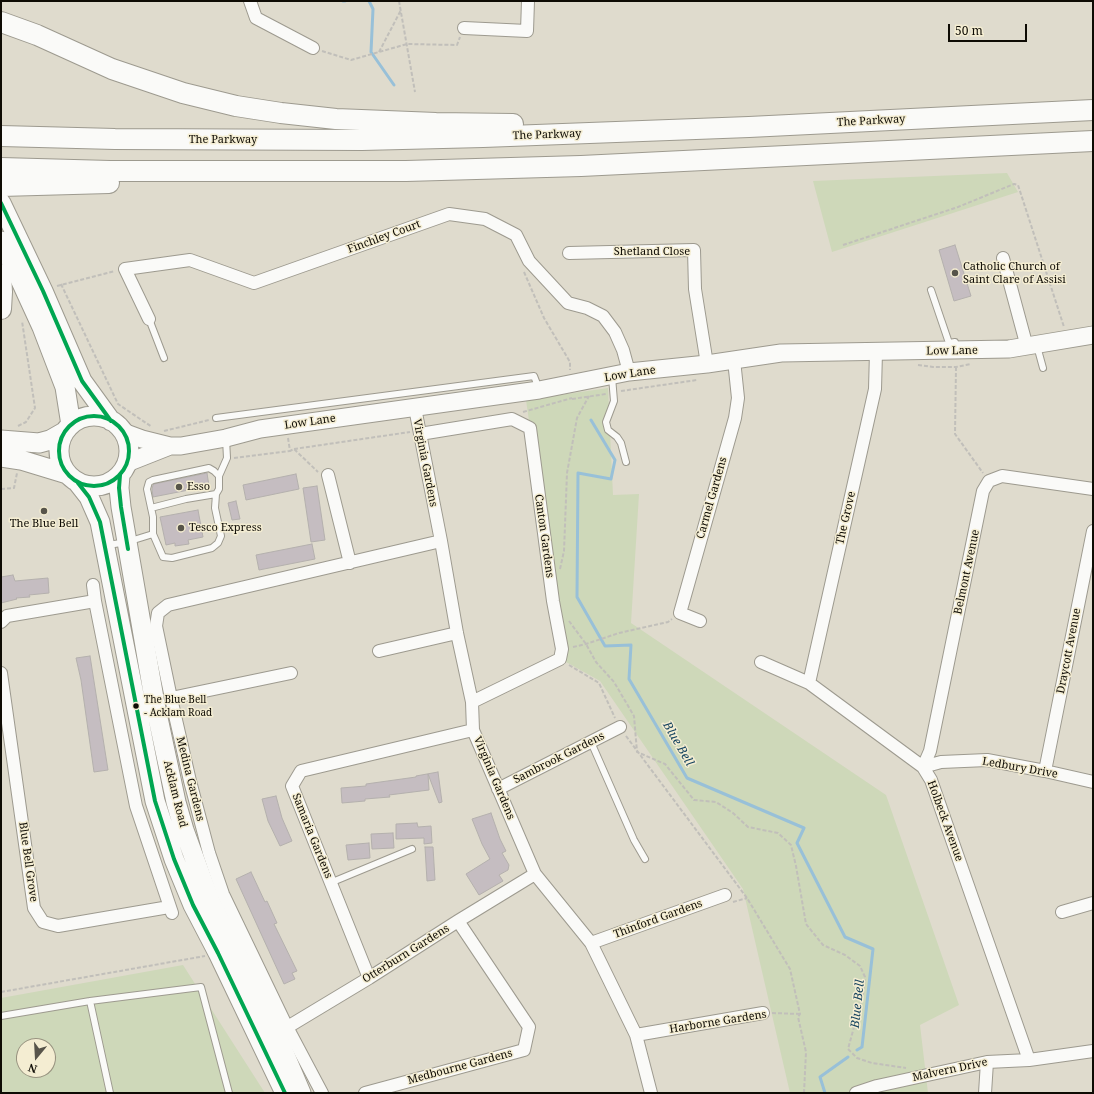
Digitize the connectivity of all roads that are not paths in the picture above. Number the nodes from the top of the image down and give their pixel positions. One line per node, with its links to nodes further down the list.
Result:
1 (250, 1): 7 (street)
2 (528, 1): 5 (street)
3 (1, 10): 6 (highway)
4 (1, 22): 6 (highway)
5 (464, 28)
6 (37, 35): 9 (highway)
7 (313, 48)
8 (1093, 110): 9 (highway, The Parkway)
9 (749, 127): 10 (highway, The Parkway)
10 (1, 136)
11 (1093, 142): 13 (highway)
12 (1, 168): 13 (highway)
13 (322, 171): 14 (highway)
14 (1, 186)
15 (1, 203): 37 (main road)
16 (1, 241): 38 (main road)
17 (569, 253): 29 (street, Shetland Close)
18 (1003, 258): 24 (street)
19 (1, 274): 21 (highway)
20 (931, 290): 25 (lane)
21 (1, 309)
22 (149, 318): 27 (lane); 31 (street, Finchley Court)
23 (1093, 335): 24 (main road, Low Lane)
24 (1032, 346): 25 (main road, Low Lane); 30 (lane)
25 (967, 349): 26 (main road, Low Lane)
26 (876, 352): 28 (main road, Low Lane); 67 (street, The Grove)
27 (164, 358)
28 (734, 360): 29 (main road, Low Lane); 60 (street, Carmel Gardens)
29 (707, 364): 31 (main road, Low Lane)
30 (1043, 368)
31 (629, 372): 32 (main road, Low Lane)
32 (613, 384): 33 (main road, Low Lane); 44 (lane)
33 (539, 390): 34 (main road, Low Lane); 36 (lane)
34 (414, 408): 36 (main road, Low Lane); 39 (street, Virginia Gardens)
35 (216, 418): 36 (lane)
36 (259, 421): 41 (main road, Low Lane)
37 (117, 426): 38 (main road); 42 (main road, Low Lane); 45 (main road)
38 (68, 428): 40 (main road); 48 (main road)
39 (419, 432): 54 (street, Virginia Gardens); 69 (street, Canton Gardens)
40 (7, 434)
41 (226, 438): 42 (main road, Low Lane); 47 (lane)
42 (170, 446): 45 (main road, Low Lane)
43 (1, 457): 48 (main road)
44 (626, 462)
45 (124, 469): 48 (main road); 55 (main road, Acklam Road)
46 (328, 475): 57 (street)
47 (219, 476): 50 (lane); 51 (lane)
48 (72, 478): 56 (main road, Acklam Road)
49 (1093, 489): 76 (street, Belmont Avenue)
50 (216, 494): 51 (lane); 53 (lane)
51 (151, 508): 53 (lane)
52 (1093, 531): 77 (street, Draycott Avenue)
53 (153, 534): 55 (lane)
54 (441, 541): 57 (street, Medina Gardens); 62 (street, Virginia Gardens)
55 (127, 542): 56 (lane); 73 (main road, Acklam Road)
56 (105, 546): 74 (main road, Acklam Road)
57 (350, 563): 68 (street, Medina Gardens)
58 (93, 586): 59 (street, Blue Bell Grove)
59 (95, 601): 61 (street); 75 (street, Blue Bell Grove)
60 (700, 621)
61 (1, 622)
62 (457, 633): 63 (street); 69 (street, Virginia Gardens)
63 (379, 651)
64 (761, 662): 67 (street, Holbeck Avenue)
65 (1, 673): 75 (street, Blue Bell Grove)
66 (291, 673): 68 (street)
67 (809, 683): 76 (street, Holbeck Avenue)
68 (171, 698): 93 (street, Medina Gardens)
69 (472, 702): 71 (street, Virginia Gardens)
70 (620, 727): 72 (street, Sambrook Gardens)
71 (474, 730): 79 (street, Virginia Gardens); 83 (street, Samaria Gardens)
72 (591, 742): 79 (street, Sambrook Gardens); 81 (lane)
73 (164, 751): 74 (street); 93 (main road, Acklam Road)
74 (146, 755): 75 (street); 100 (main road, Acklam Road)
75 (127, 758)
76 (923, 767): 77 (street, Ledbury Drive); 96 (street, Holbeck Avenue)
77 (1045, 771): 78 (street, Ledbury Drive)
78 (1093, 782)
79 (498, 789): 82 (street, Virginia Gardens)
80 (412, 849): 83 (lane)
81 (645, 859)
82 (535, 874): 87 (street, Otterburn Gardens); 88 (street, Virginia Gardens)
83 (330, 883): 89 (street, Samaria Gardens)
84 (725, 895): 88 (street, Thinford Gardens)
85 (1093, 903): 86 (street)
86 (1062, 912)
87 (458, 921): 89 (street, Otterburn Gardens); 103 (street, Medbourne Gardens)
88 (591, 943): 94 (street, Virginia Gardens)
89 (368, 978): 93 (street, Otterburn Gardens)
90 (90, 1001): 92 (lane); 98 (lane); 99 (lane)
91 (763, 1013): 94 (street, Harborne Gardens)
92 (1, 1016)
93 (282, 1030): 101 (main road, Acklam Road); 102 (street, Medina Gardens)
94 (636, 1035): 104 (street, Virginia Gardens)
95 (1093, 1050): 96 (street, Malvern Drive)
96 (1029, 1060): 97 (street, Malvern Drive)
97 (987, 1062): 105 (street, Malvern Drive); 106 (street)
98 (110, 1093)
99 (229, 1093)
100 (285, 1093)
101 (301, 1093)
102 (322, 1093)
103 (365, 1093)
104 (652, 1093)
105 (856, 1093)
106 (985, 1093)

